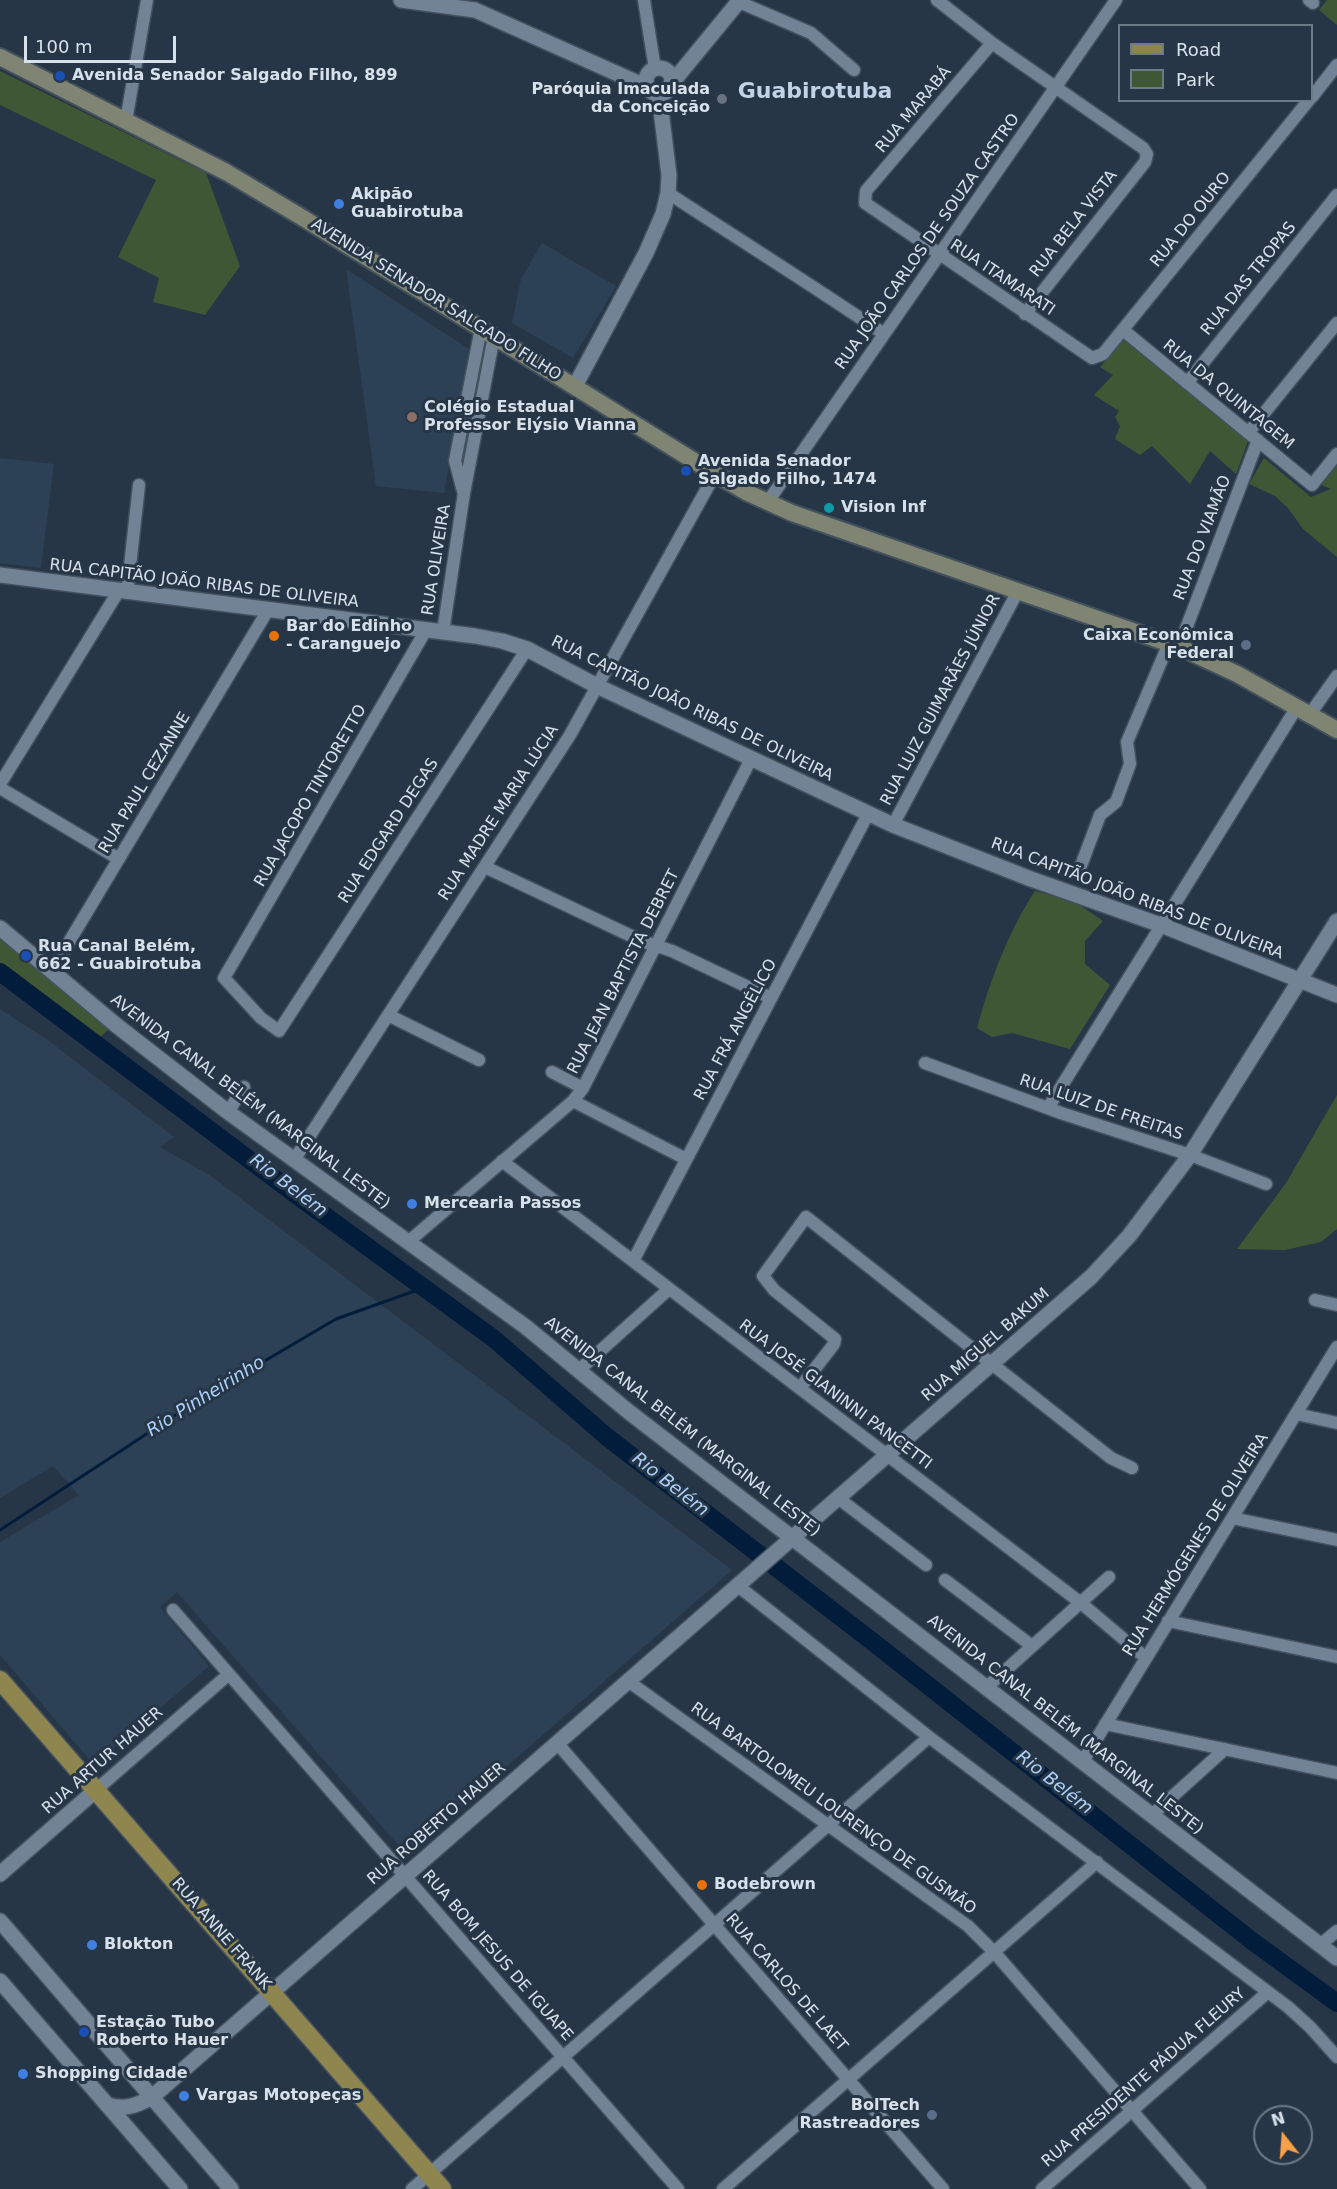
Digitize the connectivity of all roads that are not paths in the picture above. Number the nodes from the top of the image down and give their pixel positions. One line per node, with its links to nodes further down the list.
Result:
1 (147, 0): 16 (street)
2 (401, 0): 13 (street)
3 (644, 0): 10 (street)
4 (937, 0): 7 (street)
5 (1116, 0): 12 (street, RUA JOÃO CARLOS DE SOUZA CASTRO)
6 (740, 1): 11 (street); 13 (street)
7 (992, 43): 12 (street); 19 (street, RUA MARABÁ)
8 (0, 57): 16 (main road, AVENIDA SENADOR SALGADO FILHO)
9 (1337, 65): 14 (street)
10 (655, 69): 13 (street); 13 (street)
11 (854, 70)
12 (1056, 87): 20 (street, RUA JOÃO CARLOS DE SOUZA CASTRO); 21 (street, RUA BELA VISTA)
13 (659, 88): 17 (street)
14 (1313, 95)
15 (1307, 102): 23 (street, RUA DO OURO)
16 (126, 121): 24 (main road, AVENIDA SENADOR SALGADO FILHO)
17 (668, 193): 25 (street); 28 (street)
18 (1337, 195): 27 (street, RUA DAS TROPAS)
19 (864, 199): 20 (street, RUA ITAMARATI)
20 (939, 255): 21 (street, RUA ITAMARATI); 25 (street, RUA JOÃO CARLOS DE SOUZA CASTRO)
21 (1025, 314): 26 (street, RUA ITAMARATI)
22 (1337, 323): 29 (street, RUA DO VIAMÃO)
23 (1123, 330): 26 (street, RUA DO OURO); 27 (street, RUA DA QUINTAGEM)
24 (487, 332): 28 (main road, AVENIDA SENADOR SALGADO FILHO); 39 (street, RUA OLIVEIRA)
25 (884, 334): 33 (street, RUA JOÃO CARLOS DE SOUZA CASTRO)
26 (1096, 358)
27 (1187, 383): 29 (street, RUA DA QUINTAGEM)
28 (575, 386): 31 (main road, AVENIDA SENADOR SALGADO FILHO)
29 (1253, 437): 30 (street, RUA DA QUINTAGEM); 40 (street, RUA DO VIAMÃO)
30 (1337, 454)
31 (715, 474): 33 (main road, AVENIDA SENADOR SALGADO FILHO); 43 (street, RUA MADRE MARIA LÚCIA)
32 (139, 485): 36 (street)
33 (767, 503): 35 (main road, AVENIDA SENADOR SALGADO FILHO)
34 (0, 576): 36 (street, RUA CAPITÃO JOÃO RIBAS DE OLIVEIRA)
35 (1018, 591): 40 (main road, AVENIDA SENADOR SALGADO FILHO); 49 (street, RUA LUIZ GUIMARÃES JÚNIOR)
36 (123, 592): 37 (street, RUA CAPITÃO JOÃO RIBAS DE OLIVEIRA); 47 (street)
37 (268, 610): 38 (street, RUA CAPITÃO JOÃO RIBAS DE OLIVEIRA); 50 (street, RUA PAUL CEZANNE)
38 (426, 630): 39 (street, RUA CAPITÃO JOÃO RIBAS DE OLIVEIRA); 62 (street, RUA JACOPO TINTORETTO)
39 (443, 632): 41 (street, RUA CAPITÃO JOÃO RIBAS DE OLIVEIRA)
40 (1174, 645): 44 (main road, AVENIDA SENADOR SALGADO FILHO); 52 (street, RUA DO VIAMÃO)
41 (527, 649): 43 (street, RUA CAPITÃO JOÃO RIBAS DE OLIVEIRA); 62 (street, RUA EDGARD DEGAS)
42 (1337, 676): 44 (street)
43 (597, 686): 46 (street, RUA CAPITÃO JOÃO RIBAS DE OLIVEIRA); 51 (street, RUA MADRE MARIA LÚCIA)
44 (1303, 711): 45 (main road, AVENIDA SENADOR SALGADO FILHO); 54 (street)
45 (1337, 730)
46 (751, 759): 48 (street, RUA CAPITÃO JOÃO RIBAS DE OLIVEIRA); 56 (street, RUA JEAN BAPTISTA DEBRET)
47 (0, 786): 50 (street)
48 (868, 814): 49 (street, RUA CAPITÃO JOÃO RIBAS DE OLIVEIRA); 60 (street, RUA FRÁ ANGÉLICO)
49 (893, 825): 54 (street, RUA CAPITÃO JOÃO RIBAS DE OLIVEIRA)
50 (119, 859): 57 (street, RUA PAUL CEZANNE)
51 (485, 867): 56 (street); 61 (street, RUA MADRE MARIA LÚCIA)
52 (1079, 871)
53 (1337, 921): 58 (street, RUA MIGUEL BAKUM)
54 (1161, 925): 58 (street, RUA CAPITÃO JOÃO RIBAS DE OLIVEIRA); 69 (street)
55 (0, 928): 57 (street, AVENIDA CANAL BELÉM (MARGINAL LESTE))
56 (656, 946): 60 (street); 67 (street, RUA JEAN BAPTISTA DEBRET)
57 (51, 972): 70 (street, AVENIDA CANAL BELÉM (MARGINAL LESTE))
58 (1300, 980): 59 (street, RUA CAPITÃO JOÃO RIBAS DE OLIVEIRA); 71 (street, RUA MIGUEL BAKUM)
59 (1337, 995)
60 (771, 998): 72 (street, RUA FRÁ ANGÉLICO)
61 (388, 1015): 63 (street); 73 (street, RUA MADRE MARIA LÚCIA)
62 (279, 1031)
63 (479, 1060)
64 (925, 1063): 69 (street, RUA LUIZ DE FREITAS)
65 (552, 1072): 67 (street)
66 (244, 1087): 70 (street)
67 (584, 1088): 68 (street, RUA JEAN BAPTISTA DEBRET)
68 (573, 1101): 72 (street); 74 (street, RUA JEAN BAPTISTA DEBRET)
69 (1048, 1108): 71 (street, RUA LUIZ DE FREITAS)
70 (228, 1112): 73 (street, AVENIDA CANAL BELÉM (MARGINAL LESTE))
71 (1190, 1155): 75 (street, RUA LUIZ DE FREITAS); 82 (street, RUA MIGUEL BAKUM)
72 (686, 1159): 77 (street, RUA FRÁ ANGÉLICO)
73 (294, 1160): 76 (street, AVENIDA CANAL BELÉM (MARGINAL LESTE))
74 (502, 1161): 76 (street, RUA JEAN BAPTISTA DEBRET); 77 (street, RUA JOSÉ GIANINNI PANCETTI)
75 (1266, 1184)
76 (408, 1242): 83 (street, AVENIDA CANAL BELÉM (MARGINAL LESTE))
77 (633, 1261): 78 (street, RUA JOSÉ GIANINNI PANCETTI)
78 (669, 1288): 83 (street); 84 (street, RUA JOSÉ GIANINNI PANCETTI)
79 (1315, 1300): 80 (street)
80 (1337, 1305)
81 (1337, 1347): 85 (street, RUA HERMÓGENES DE OLIVEIRA)
82 (992, 1363): 84 (street); 87 (street, RUA MIGUEL BAKUM); 88 (street)
83 (580, 1370): 92 (street, AVENIDA CANAL BELÉM (MARGINAL LESTE))
84 (800, 1389): 87 (street, RUA JOSÉ GIANINNI PANCETTI)
85 (1296, 1414): 86 (street); 90 (street, RUA HERMÓGENES DE OLIVEIRA)
86 (1337, 1423)
87 (887, 1455): 89 (street, RUA MIGUEL BAKUM); 97 (street, RUA JOSÉ GIANINNI PANCETTI)
88 (1132, 1468)
89 (838, 1498): 92 (street, RUA MIGUEL BAKUM); 93 (street)
90 (1232, 1518): 91 (street); 99 (street, RUA HERMÓGENES DE OLIVEIRA)
91 (1337, 1540)
92 (789, 1541): 96 (street, RUA MIGUEL BAKUM); 106 (street, AVENIDA CANAL BELÉM (MARGINAL LESTE))
93 (926, 1565)
94 (1109, 1577): 97 (street)
95 (945, 1580): 100 (street)
96 (742, 1582): 105 (street, RUA ROBERTO HAUER); 108 (street)
97 (1080, 1603): 100 (street); 102 (street, RUA JOSÉ GIANINNI PANCETTI)
98 (173, 1610): 103 (street, RUA BOM JESUS DE IGUAPE)
99 (1168, 1621): 101 (street); 102 (street, RUA HERMÓGENES DE OLIVEIRA)
100 (1032, 1646): 106 (street)
101 (1337, 1657)
102 (1146, 1658): 107 (street, RUA HERMÓGENES DE OLIVEIRA)
103 (229, 1674): 113 (street, RUA ARTUR HAUER); 118 (street, RUA BOM JESUS DE IGUAPE)
104 (0, 1680): 113 (main road, RUA ANNE FRANK)
105 (628, 1681): 109 (street, RUA ROBERTO HAUER); 115 (street, RUA BARTOLOMEU LOURENÇO DE GUSMÃO)
106 (987, 1687): 111 (street, AVENIDA CANAL BELÉM (MARGINAL LESTE))
107 (1105, 1724): 110 (street); 111 (street, RUA HERMÓGENES DE OLIVEIRA)
108 (929, 1737): 115 (street); 116 (street)
109 (557, 1743): 118 (street, RUA ROBERTO HAUER); 120 (street, RUA CARLOS DE LAET)
110 (1225, 1749): 112 (street); 114 (street)
111 (1083, 1761): 114 (street, AVENIDA CANAL BELÉM (MARGINAL LESTE))
112 (1337, 1773)
113 (96, 1790): 117 (street, RUA ARTUR HAUER); 127 (main road, RUA ANNE FRANK)
114 (1152, 1815): 122 (street, AVENIDA CANAL BELÉM (MARGINAL LESTE))
115 (828, 1825): 120 (street); 123 (street, RUA BARTOLOMEU LOURENÇO DE GUSMÃO)
116 (1097, 1862): 123 (street); 126 (street)
117 (0, 1875)
118 (405, 1876): 127 (street, RUA ROBERTO HAUER); 128 (street, RUA BOM JESUS DE IGUAPE)
119 (0, 1921): 131 (street)
120 (714, 1925): 128 (street); 130 (street, RUA CARLOS DE LAET)
121 (1337, 1931): 122 (street)
122 (1320, 1945): 124 (street, AVENIDA CANAL BELÉM (MARGINAL LESTE))
123 (994, 1952): 130 (street); 133 (street, RUA BARTOLOMEU LOURENÇO DE GUSMÃO)
124 (1337, 1958)
125 (0, 1981): 132 (street)
126 (1268, 1992): 129 (street); 133 (street, RUA PRESIDENTE PÁDUA FLEURY)
127 (272, 1993): 131 (street, RUA ROBERTO HAUER); 134 (main road, RUA ANNE FRANK)
128 (563, 2057): 134 (street); 139 (street, RUA BOM JESUS DE IGUAPE)
129 (1337, 2057)
130 (848, 2080): 140 (street); 141 (street, RUA CARLOS DE LAET)
131 (152, 2097): 132 (street, RUA ROBERTO HAUER); 136 (street)
132 (107, 2105): 135 (street)
133 (1132, 2111): 142 (street, RUA PRESIDENTE PÁDUA FLEURY); 143 (street, RUA BARTOLOMEU LOURENÇO DE GUSMÃO)
134 (429, 2174): 137 (street); 138 (main road, RUA ANNE FRANK)
135 (180, 2189)
136 (231, 2189)
137 (412, 2189)
138 (442, 2189)
139 (678, 2189)
140 (723, 2189)
141 (943, 2189)
142 (1042, 2189)
143 (1200, 2189)

